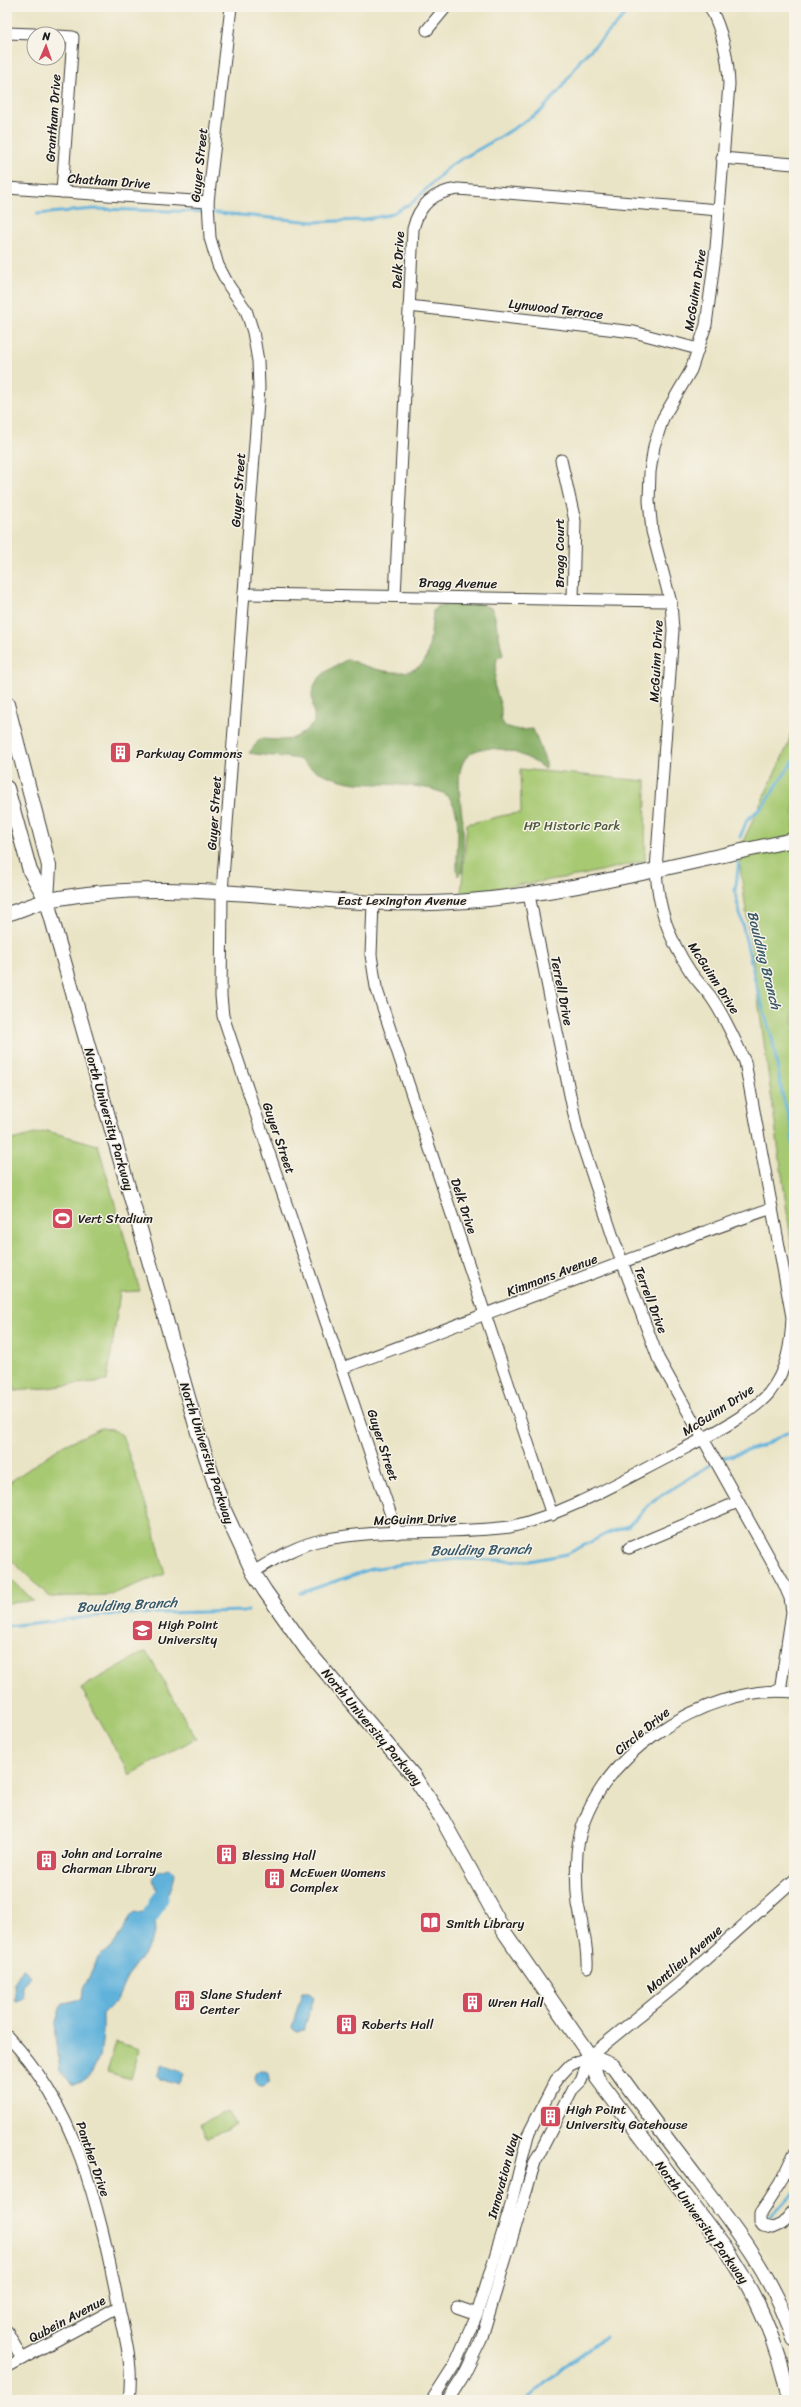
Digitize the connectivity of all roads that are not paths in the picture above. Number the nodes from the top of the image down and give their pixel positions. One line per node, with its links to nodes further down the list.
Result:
1 (231, 7): 12 (street, Guyer Street)
2 (446, 7): 4 (street)
3 (710, 7): 8 (street, McGuinn Drive)
4 (427, 30)
5 (7, 32): 6 (street)
6 (26, 33)
7 (66, 37): 11 (street, Grantham Drive)
8 (722, 158): 9 (street); 13 (street, McGuinn Drive)
9 (794, 164)
10 (7, 188): 11 (street, Chatham Drive)
11 (62, 192): 12 (street, Chatham Drive)
12 (208, 202): 17 (street, Guyer Street)
13 (719, 210): 14 (street, Delk Drive); 15 (street, McGuinn Drive)
14 (409, 306): 15 (street, Lynwood Terrace); 18 (street, Delk Drive)
15 (698, 349): 20 (street, McGuinn Drive)
16 (561, 460): 19 (street, Bragg Court)
17 (244, 594): 18 (street, Bragg Avenue); 25 (street, Guyer Street)
18 (395, 596): 19 (street, Bragg Avenue)
19 (573, 599): 20 (street, Bragg Avenue)
20 (671, 603): 24 (street, McGuinn Drive)
21 (7, 704): 27 (main road, North University Parkway)
22 (7, 788): 27 (main road, North University Parkway)
23 (794, 840): 24 (main road, East Lexington Avenue)
24 (656, 870): 26 (main road, East Lexington Avenue); 30 (street, McGuinn Drive)
25 (222, 892): 27 (main road, East Lexington Avenue); 28 (main road, East Lexington Avenue); 33 (street, Guyer Street)
26 (529, 895): 28 (main road, East Lexington Avenue); 31 (street, Terrell Drive)
27 (46, 901): 29 (main road, East Lexington Avenue); 39 (main road, North University Parkway)
28 (373, 903): 32 (street, Delk Drive)
29 (7, 914)
30 (772, 1208): 31 (street, Kimmons Avenue); 34 (street, McGuinn Drive)
31 (622, 1263): 32 (street, Kimmons Avenue); 34 (street, Terrell Drive)
32 (485, 1316): 33 (street, Kimmons Avenue); 36 (street, Delk Drive)
33 (342, 1368): 37 (street, Guyer Street)
34 (702, 1439): 35 (street, Terrell Drive); 36 (street, McGuinn Drive)
35 (738, 1502): 38 (street); 40 (street, Terrell Drive)
36 (552, 1515): 37 (street, McGuinn Drive)
37 (397, 1534): 39 (street, McGuinn Drive)
38 (629, 1548)
39 (253, 1572): 45 (main road, North University Parkway)
40 (780, 1691): 41 (street, Circle Drive); 43 (street, Circle Drive)
41 (794, 1692)
42 (794, 1880): 45 (street, Montlieu Avenue)
43 (587, 1967)
44 (7, 2036): 48 (street, Panther Drive)
45 (590, 2056): 50 (street, Innovation Way); 52 (main road, North University Parkway); 57 (street, Innovation Way); 58 (main road, North University Parkway)
46 (794, 2154): 47 (street)
47 (794, 2210)
48 (118, 2307): 53 (street, Qubein Avenue); 55 (street)
49 (457, 2307): 50 (street)
50 (477, 2314): 56 (street, Innovation Way)
51 (7, 2331): 53 (street)
52 (794, 2339)
53 (22, 2359): 54 (street, Qubein Avenue)
54 (7, 2367)
55 (129, 2400)
56 (432, 2400)
57 (448, 2400)
58 (789, 2400)

